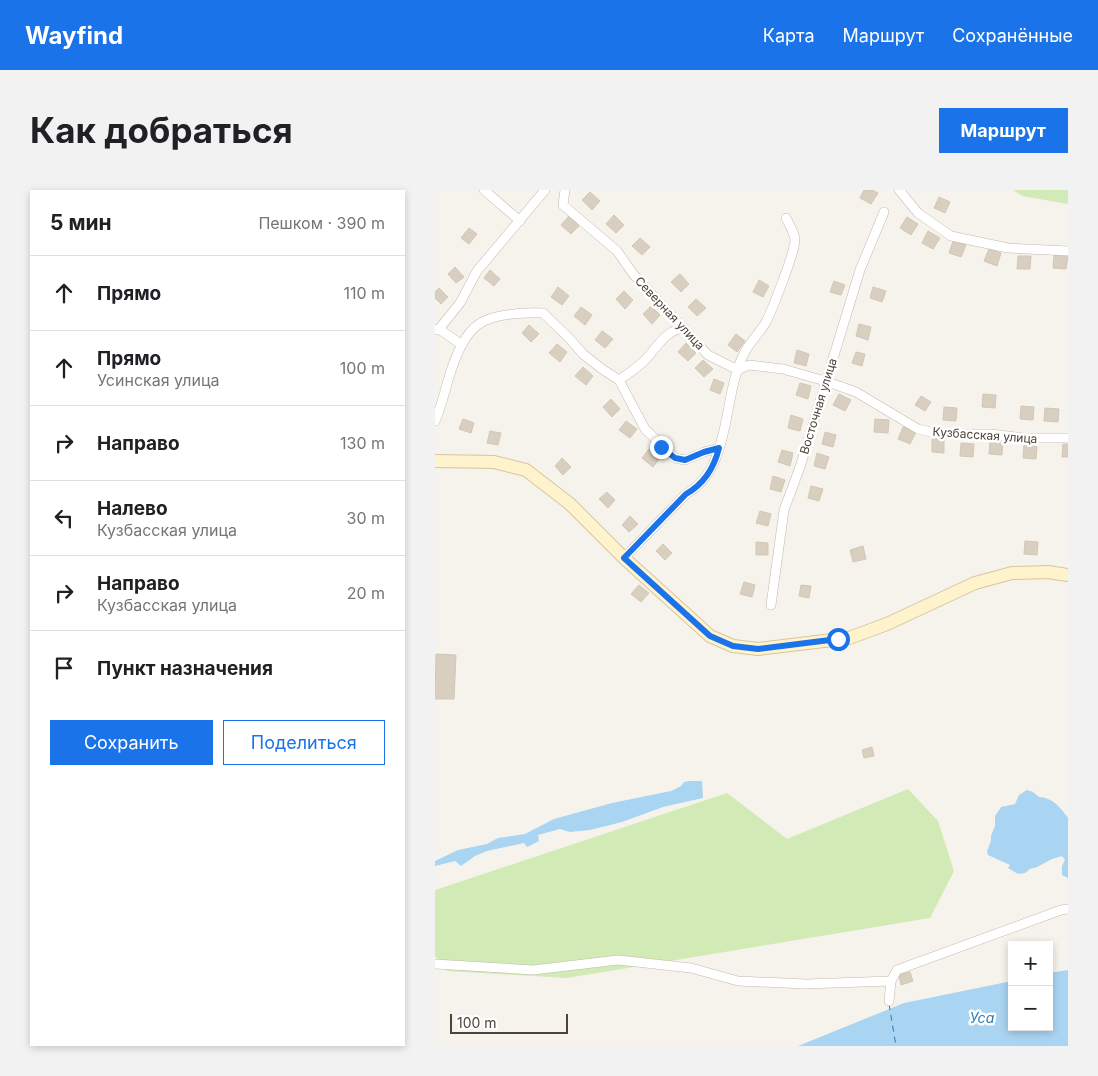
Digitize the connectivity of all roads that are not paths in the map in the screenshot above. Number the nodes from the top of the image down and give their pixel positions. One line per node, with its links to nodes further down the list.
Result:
1 (484, 190): 7 (street)
2 (545, 190): 7 (street)
3 (565, 190): 9 (street, Северная улица)
4 (899, 190): 8 (street)
5 (884, 212): 14 (street, Восточная улица)
6 (787, 218): 12 (street)
7 (520, 221): 10 (street)
8 (1068, 251)
9 (684, 328): 12 (street, Северная улица); 13 (street)
10 (437, 329): 11 (street)
11 (462, 345): 13 (street); 15 (street)
12 (739, 370): 14 (street, Кузбасская улица); 17 (street)
13 (619, 380): 17 (street)
14 (825, 381): 16 (street, Кузбасская улица); 21 (street, Восточная улица)
15 (435, 421)
16 (1068, 438)
17 (719, 448): 19 (street)
18 (435, 461): 19 (street)
19 (624, 558): 20 (street)
20 (1068, 575)
21 (771, 605)
22 (1068, 909): 24 (street)
23 (435, 964): 24 (street)
24 (891, 981): 25 (street)
25 (889, 1001)

